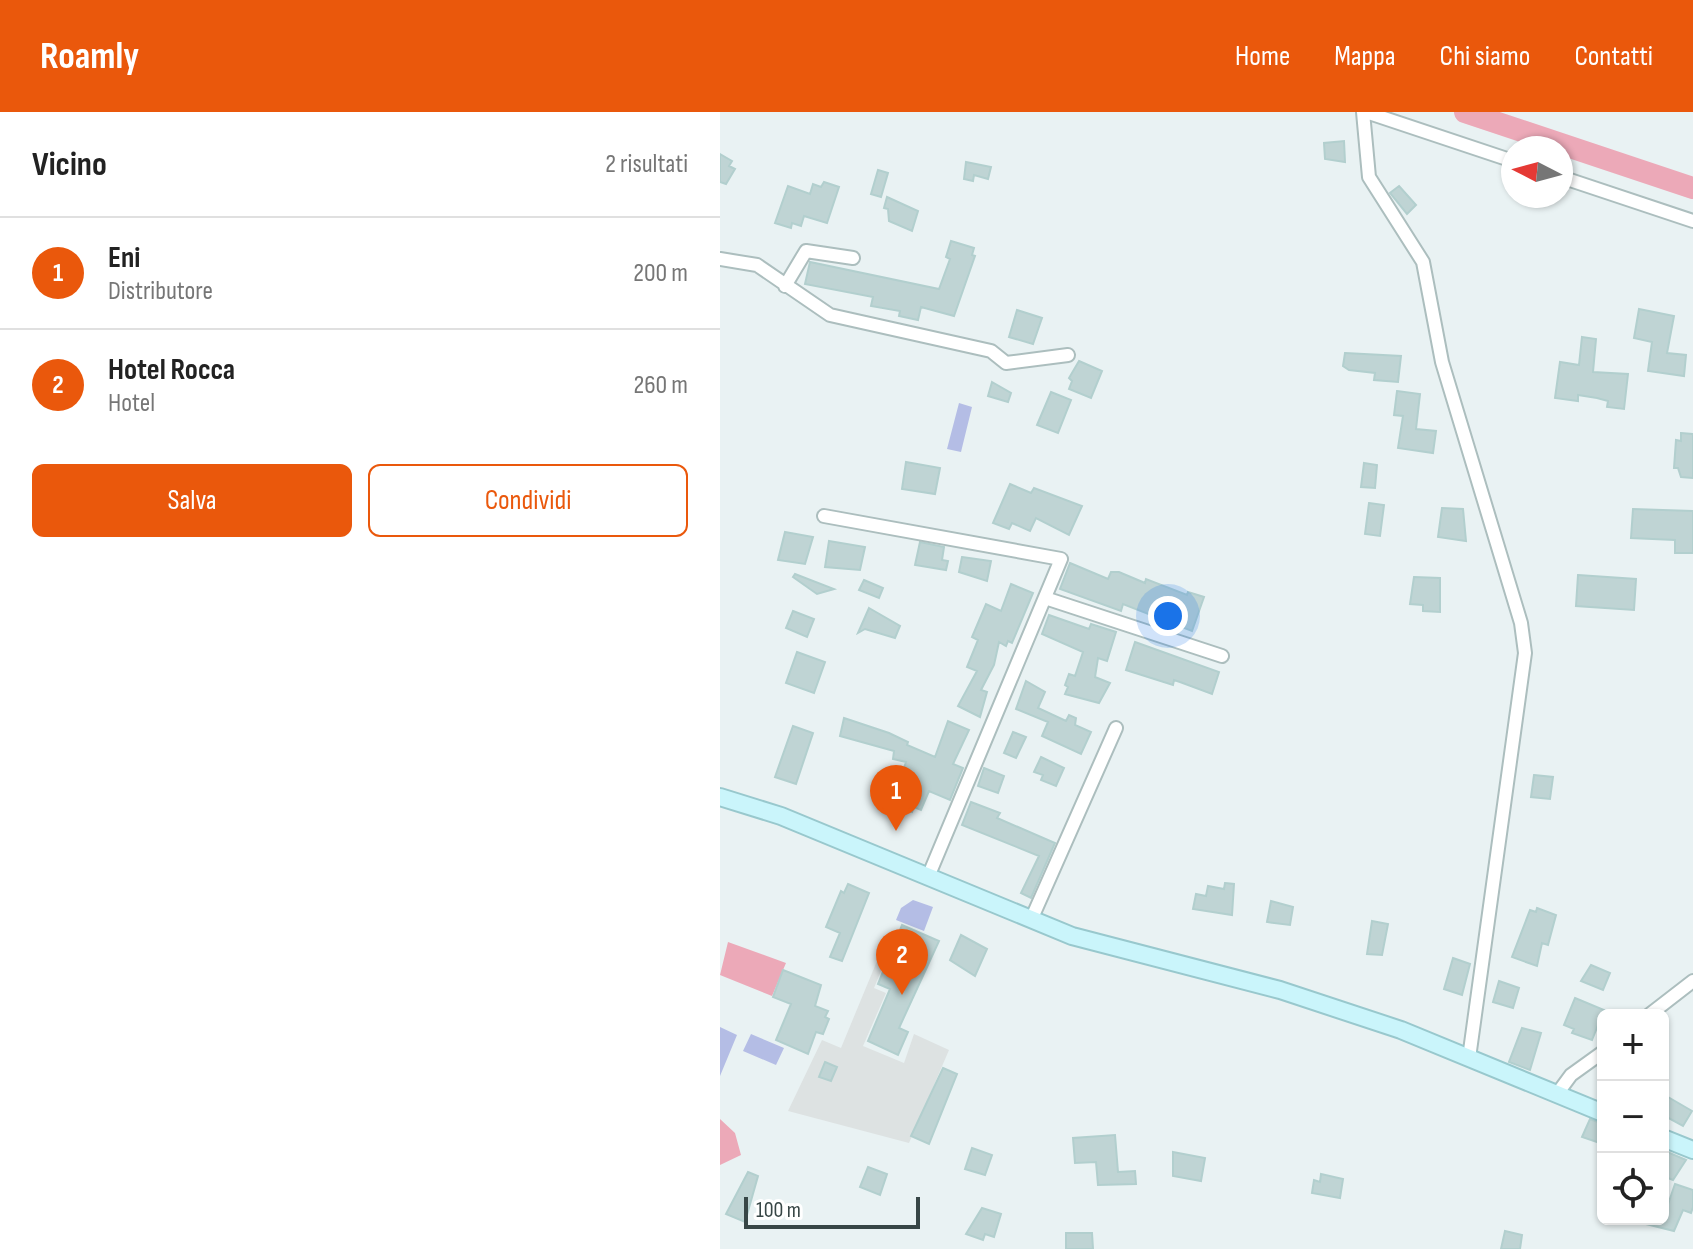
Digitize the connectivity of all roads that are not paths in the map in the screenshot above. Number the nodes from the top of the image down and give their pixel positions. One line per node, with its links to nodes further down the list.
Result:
1 (1365, 112): 2 (street); 19 (street)
2 (1501, 157)
3 (1573, 181): 4 (street)
4 (1693, 221)
5 (853, 258): 7 (street)
6 (720, 259): 7 (street)
7 (785, 286): 8 (street)
8 (1068, 355)
9 (824, 516): 10 (street)
10 (1045, 598): 11 (street); 14 (street)
11 (1222, 656)
12 (1116, 728): 15 (street)
13 (720, 797): 14 (main road)
14 (928, 877): 15 (main road)
15 (1031, 920): 19 (main road)
16 (1693, 981): 17 (street)
17 (1657, 1009)
18 (1597, 1056): 20 (street)
19 (1469, 1058): 20 (main road)
20 (1557, 1094): 21 (main road)
21 (1597, 1111)
22 (1669, 1140): 23 (main road)
23 (1693, 1150)

